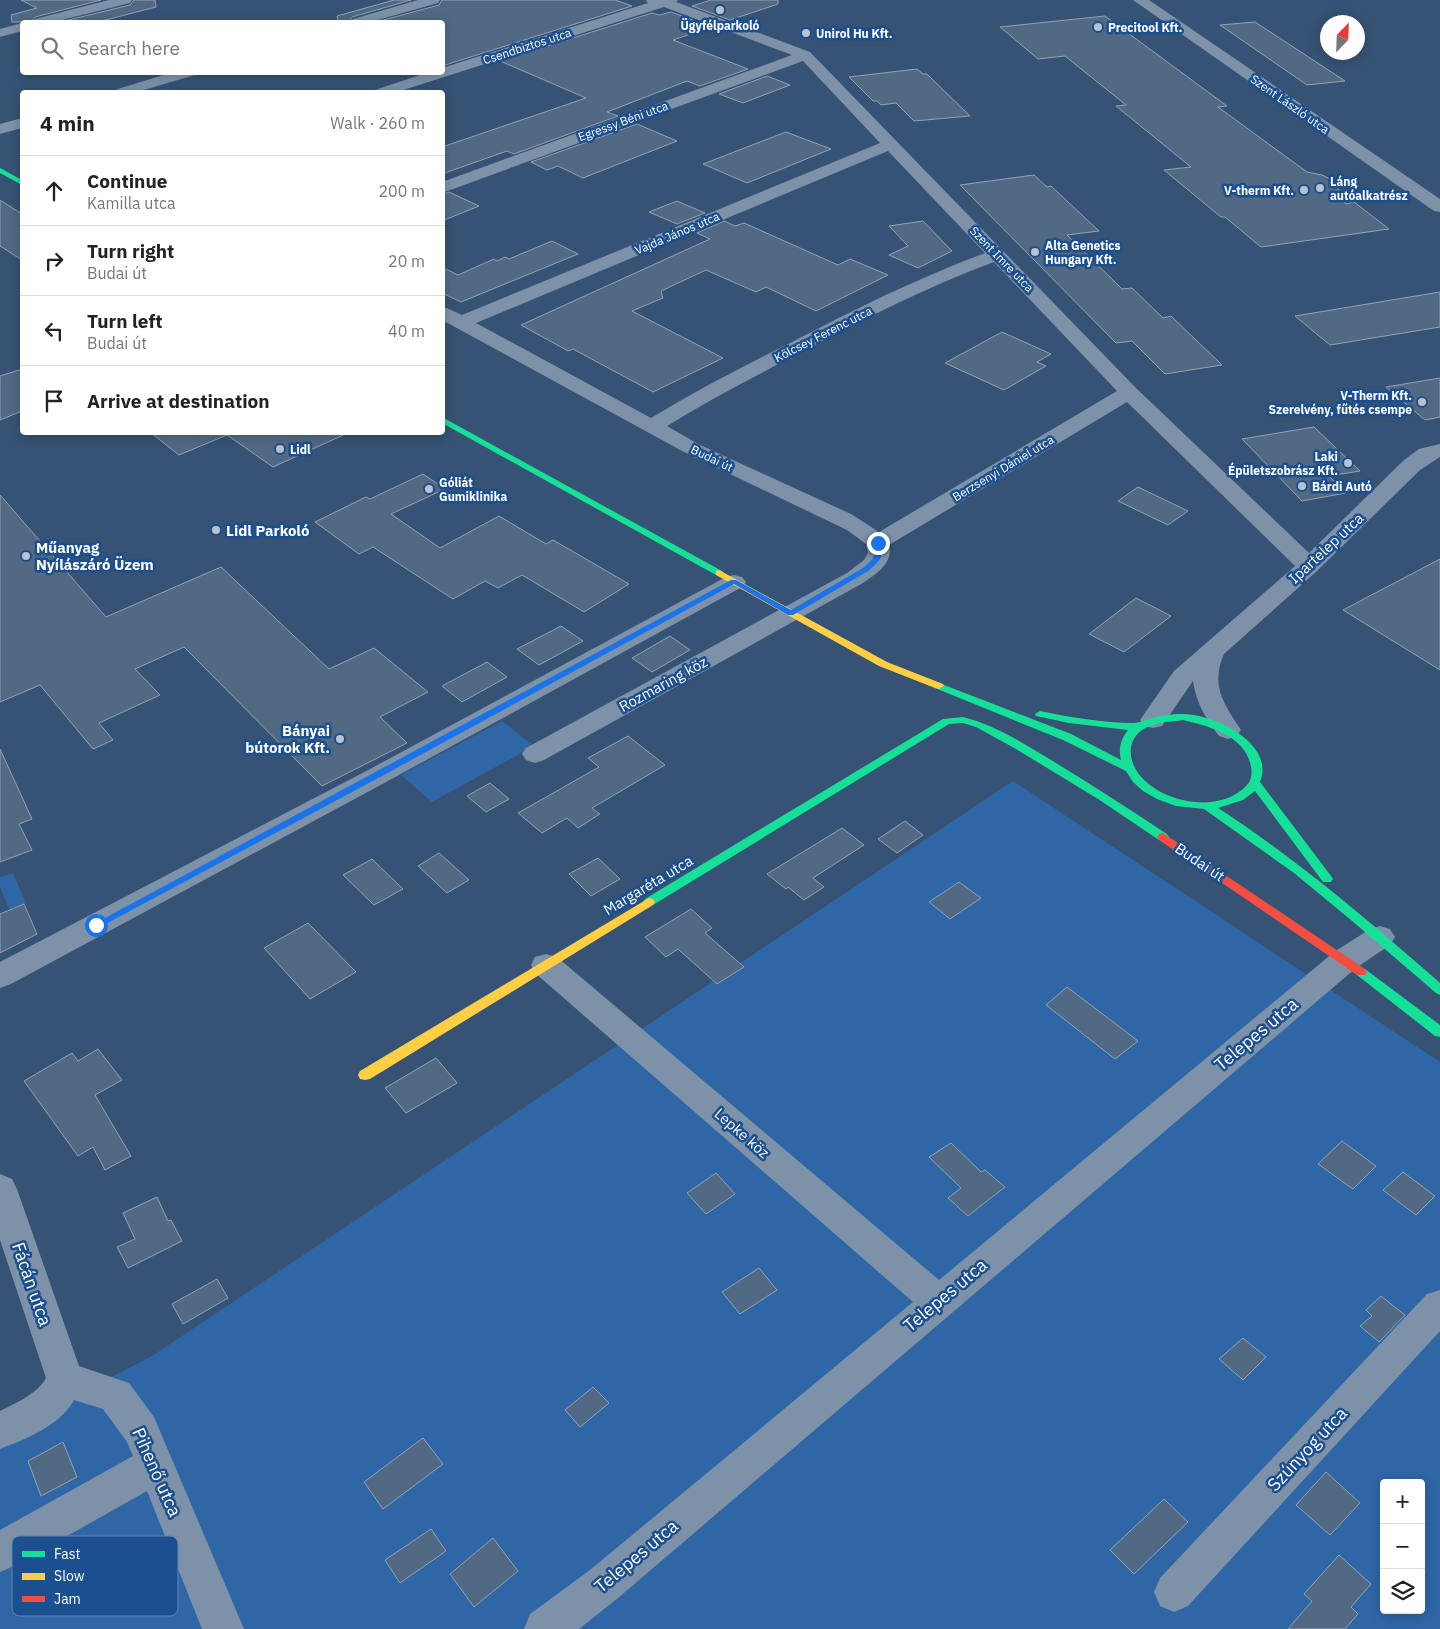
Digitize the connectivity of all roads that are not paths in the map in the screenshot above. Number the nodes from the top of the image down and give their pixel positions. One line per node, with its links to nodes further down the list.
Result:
1 (125, 0): 5 (street)
2 (433, 0): 6 (street)
3 (1140, 0): 21 (street, Szent László utca)
4 (663, 1): 9 (street, Szent Imre utca); 10 (street, Csendbiztos utca)
5 (48, 20)
6 (365, 20)
7 (20, 28): 8 (street)
8 (0, 33)
9 (805, 55): 17 (street, Szent Imre utca); 20 (street, Egressy Béni utca)
10 (445, 72)
11 (180, 75): 13 (street)
12 (435, 75): 14 (street, Csendbiztos utca)
13 (130, 90)
14 (389, 90)
15 (20, 123): 16 (street)
16 (0, 129)
17 (891, 144): 22 (street, Szent Imre utca); 24 (street, Vajda János utca)
18 (0, 170): 19 (main road)
19 (20, 182)
20 (445, 187)
21 (1440, 207)
22 (998, 254): 25 (street, Szent Imre utca); 27 (street, Kölcsey Ferenc utca)
23 (445, 314): 24 (street, Budai út)
24 (462, 322): 27 (street, Budai út)
25 (1129, 392): 29 (street, Berzsenyi Dániel utca); 30 (street, Szent Imre utca)
26 (445, 421): 31 (main road)
27 (653, 426): 29 (street, Budai út)
28 (1440, 450): 30 (street, Ipartelep utca)
29 (878, 543): 32 (street)
30 (1309, 566): 33 (street, Ipartelep utca)
31 (734, 582): 32 (main road); 46 (street)
32 (791, 613): 34 (main road); 38 (street, Rozmaring köz)
33 (1214, 649): 36 (street, Ipartelep utca); 37 (street)
34 (982, 702): 36 (main road); 39 (main road)
35 (947, 721): 44 (main road, Budai út); 45 (main road, Margaréta utca)
36 (1145, 724): 37 (main road); 39 (main road)
37 (1228, 730): 40 (main road)
38 (535, 754)
39 (1126, 767): 41 (main road)
40 (1255, 783): 41 (main road); 42 (main road)
41 (1207, 806): 42 (main road)
42 (1356, 915): 43 (main road)
43 (1380, 937): 44 (street, Telepes utca); 47 (main road)
44 (1345, 960): 48 (main road, Budai út); 51 (street, Telepes utca)
45 (546, 965): 49 (main road, Margaréta utca); 51 (street, Lepke köz)
46 (0, 976)
47 (1440, 990)
48 (1440, 1032)
49 (365, 1076)
50 (0, 1188): 53 (street, Fácán utca)
51 (938, 1301): 61 (street, Telepes utca)
52 (1440, 1306): 59 (street, Szúnyog utca)
53 (65, 1379): 54 (street); 55 (street, Pihenő utca)
54 (0, 1430)
55 (155, 1465): 56 (street); 60 (street, Pihenő utca)
56 (29, 1536)
57 (12, 1545): 58 (street)
58 (0, 1552)
59 (1174, 1592)
60 (223, 1629)
61 (545, 1629)

